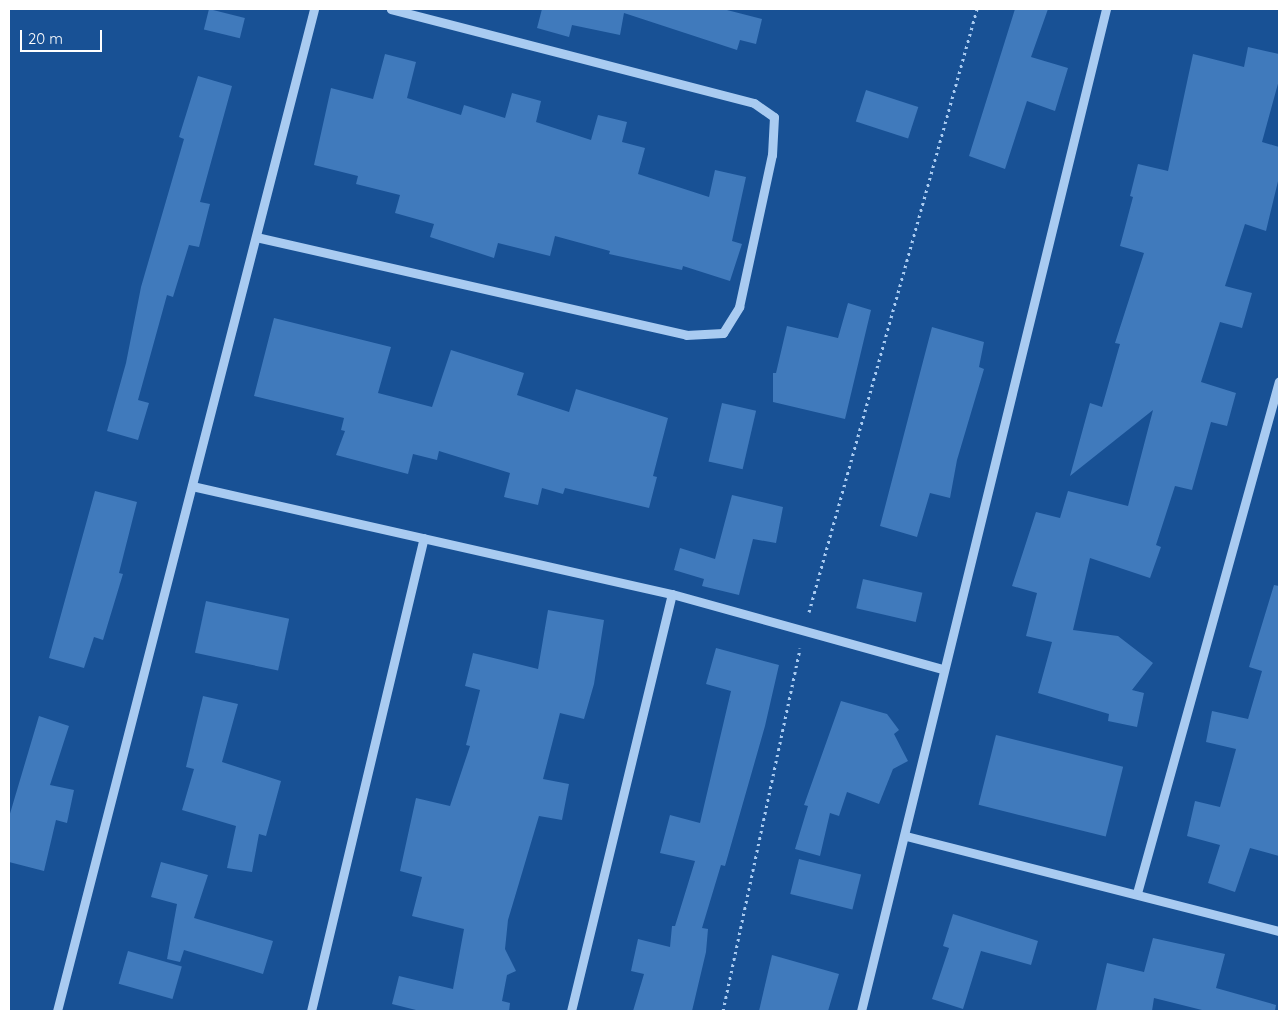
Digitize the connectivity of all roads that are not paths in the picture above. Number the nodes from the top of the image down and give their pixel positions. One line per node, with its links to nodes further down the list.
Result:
1 (314, 9): 4 (street)
2 (392, 9): 4 (street)
3 (1106, 9): 9 (street)
4 (256, 237): 6 (street)
5 (1279, 380): 11 (street)
6 (192, 486): 7 (street); 13 (street)
7 (424, 538): 8 (street); 14 (street)
8 (672, 594): 9 (street); 15 (street)
9 (942, 670): 10 (street)
10 (906, 836): 11 (street); 16 (street)
11 (1137, 893): 12 (street)
12 (1279, 931)
13 (57, 1011)
14 (310, 1011)
15 (571, 1011)
16 (861, 1011)

